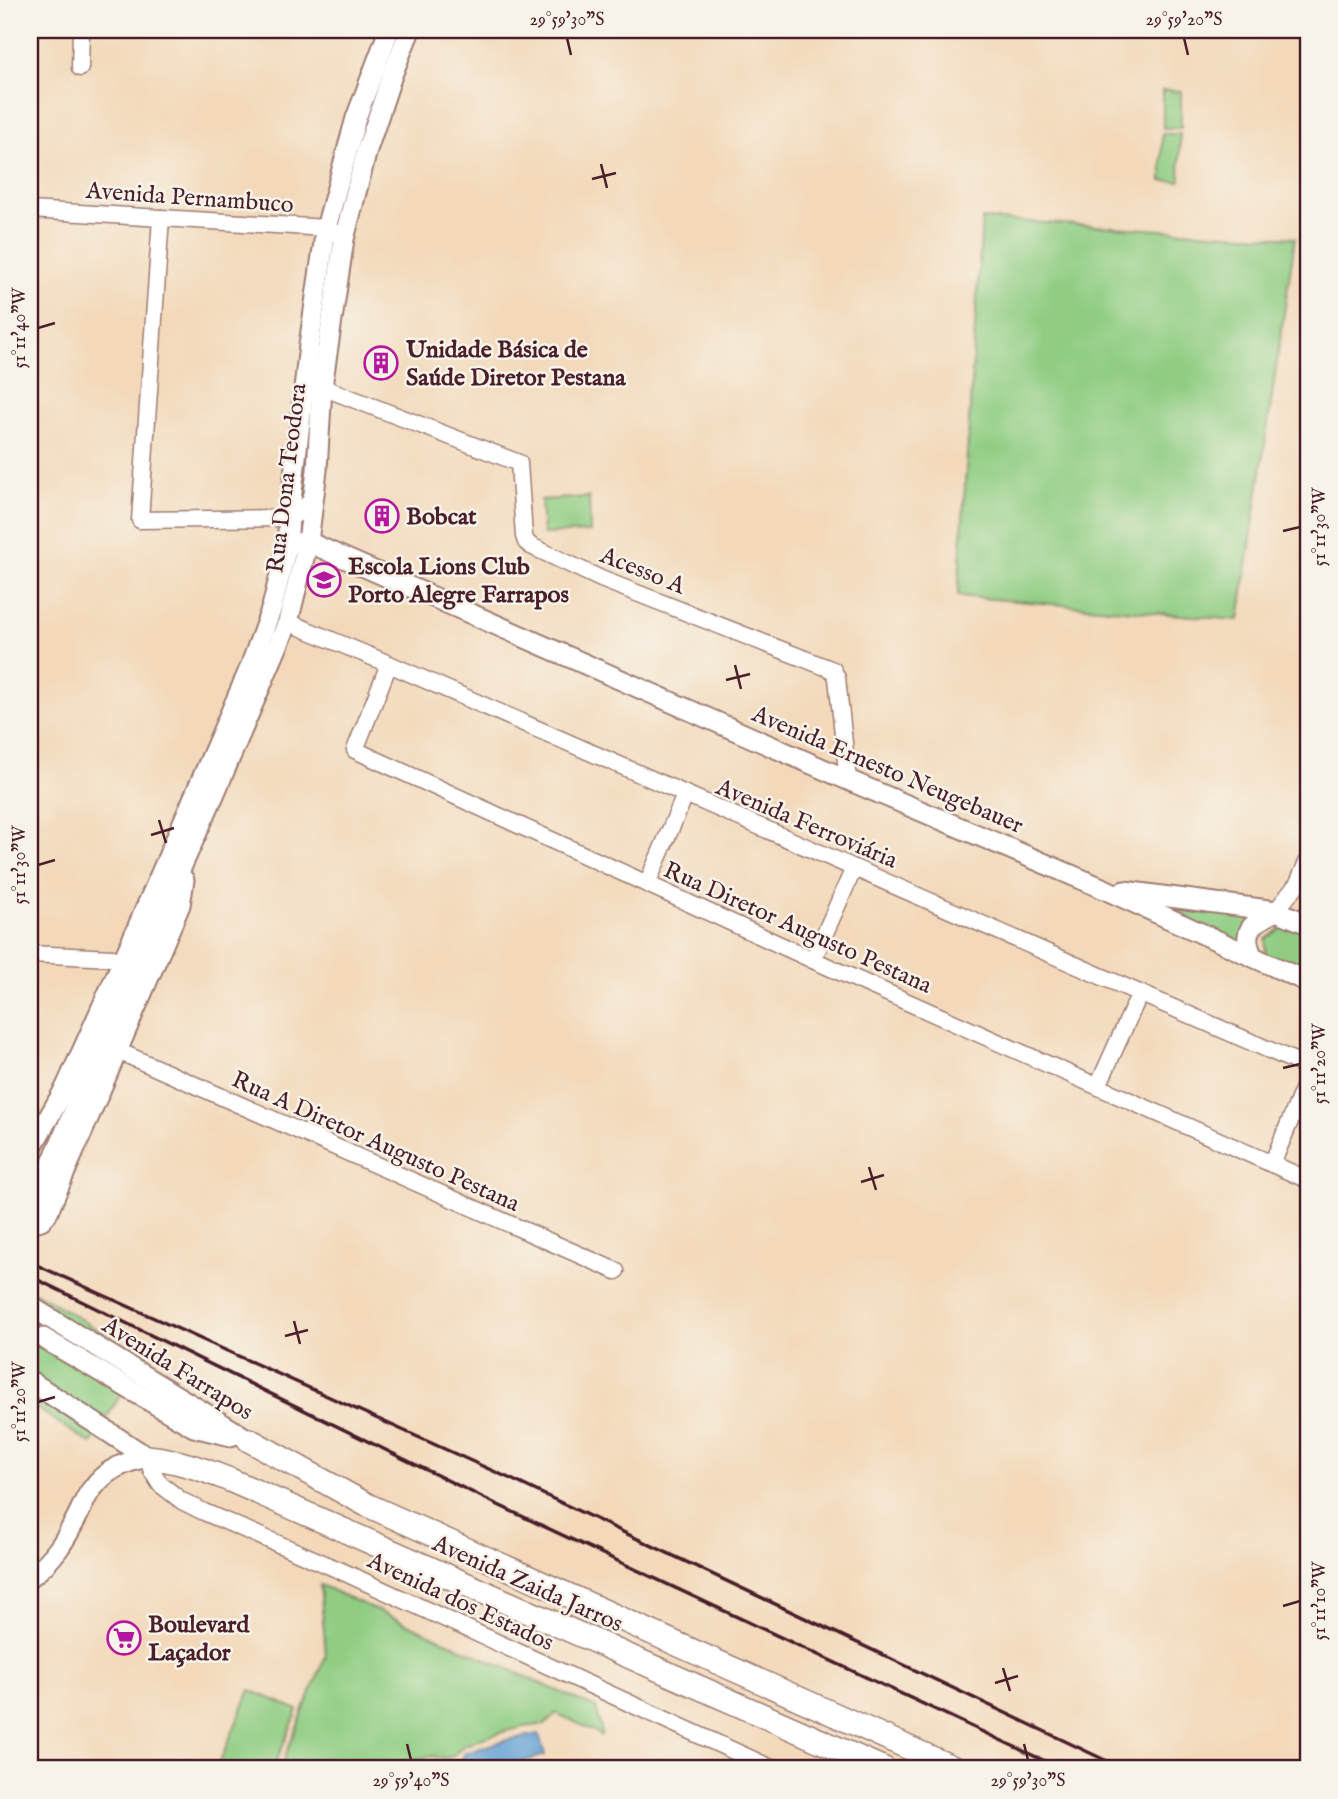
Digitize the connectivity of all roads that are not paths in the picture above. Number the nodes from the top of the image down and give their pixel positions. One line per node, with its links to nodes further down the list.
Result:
1 (80, 30): 4 (street)
2 (389, 30): 5 (main road, Rua Dona Teodora)
3 (410, 30): 6 (main road, Rua Dona Teodora)
4 (80, 68)
5 (373, 68): 6 (main road); 9 (main road, Rua Dona Teodora)
6 (392, 75): 10 (main road, Rua Dona Teodora)
7 (30, 209): 8 (street, Avenida Pernambuco)
8 (161, 218): 9 (street, Avenida Pernambuco); 13 (street)
9 (326, 228): 10 (street, Avenida Pernambuco); 13 (main road, Rua Dona Teodora)
10 (344, 239): 11 (main road, Rua Dona Teodora)
11 (322, 387): 12 (main road, Rua Dona Teodora); 18 (street, Acesso A)
12 (313, 497): 13 (street); 14 (main road, Rua Dona Teodora)
13 (289, 518): 15 (main road, Rua Dona Teodora)
14 (308, 542): 15 (main road); 16 (main road, Rua Dona Teodora); 18 (main road, Avenida Ernesto Neugebauer)
15 (287, 546): 25 (main road, Rua Dona Teodora)
16 (288, 622): 17 (street, Avenida Ferroviária); 20 (main road, Rua Dona Teodora)
17 (389, 664): 19 (street, Avenida Ferroviária); 23 (street, Rua Diretor Augusto Pestana)
18 (848, 780): 24 (main road, Avenida Ernesto Neugebauer)
19 (685, 795): 22 (street, Avenida Ferroviária); 23 (street)
20 (188, 855): 28 (main road, Rua Dona Teodora); 35 (main road)
21 (1308, 860): 26 (street)
22 (854, 868): 32 (street); 34 (street, Avenida Ferroviária)
23 (647, 884): 32 (street, Rua Diretor Augusto Pestana)
24 (1102, 888): 26 (main road, Avenida Ernesto Neugebauer); 30 (main road, Avenida Ernesto Neugebauer)
25 (152, 894): 28 (main road, Rua Dona Teodora); 31 (main road)
26 (1276, 911): 27 (main road, Avenida Ernesto Neugebauer); 30 (main road)
27 (1308, 924)
28 (136, 951): 40 (main road); 43 (main road)
29 (30, 954): 31 (street)
30 (1252, 955): 33 (main road, Avenida Ernesto Neugebauer)
31 (113, 958): 39 (main road)
32 (813, 960): 38 (street, Rua Diretor Augusto Pestana)
33 (1308, 980)
34 (1140, 993): 36 (street, Avenida Ferroviária); 38 (street)
35 (118, 1051): 44 (main road); 45 (street, Rua A Diretor Augusto Pestana)
36 (1308, 1067)
37 (1308, 1078): 41 (street)
38 (1098, 1086): 41 (street, Rua Diretor Augusto Pestana)
39 (30, 1131)
40 (30, 1150)
41 (1272, 1164): 42 (street, Rua Diretor Augusto Pestana)
42 (1308, 1180)
43 (30, 1213)
44 (30, 1223)
45 (616, 1271)
46 (30, 1306): 49 (main road, Avenida Farrapos)
47 (43, 1338): 49 (main road, Avenida Farrapos)
48 (30, 1381): 50 (main road)
49 (249, 1440): 54 (highway, Avenida Zaida Jarros)
50 (147, 1457): 51 (main road); 52 (street, Avenida dos Estados); 53 (highway, Avenida Zaida Jarros)
51 (30, 1577)
52 (773, 1769)
53 (884, 1769)
54 (956, 1769)

